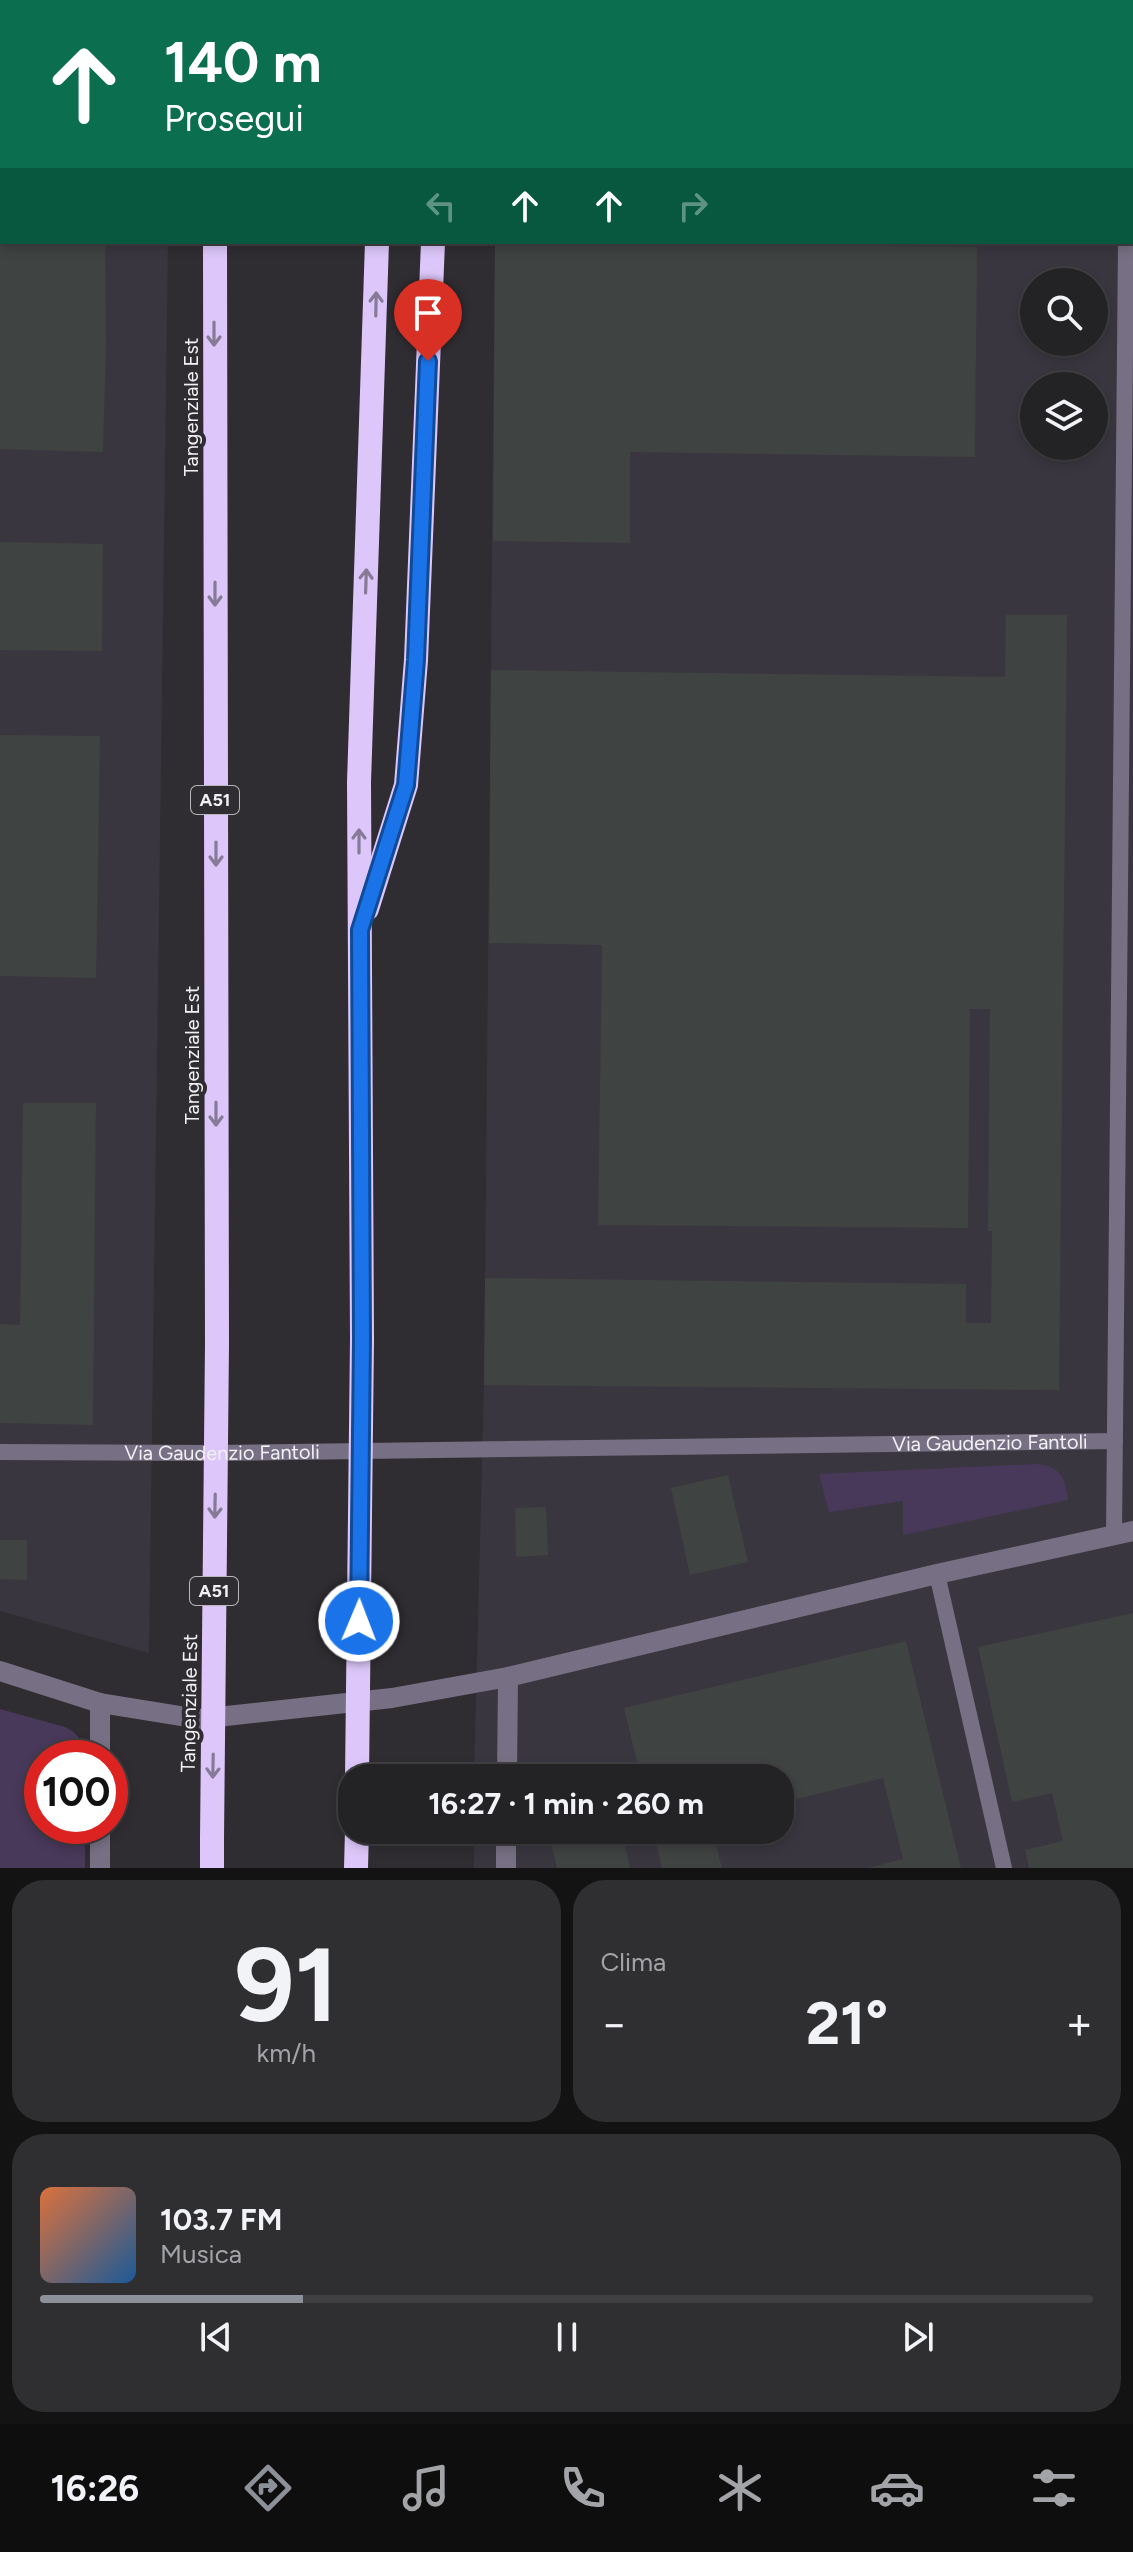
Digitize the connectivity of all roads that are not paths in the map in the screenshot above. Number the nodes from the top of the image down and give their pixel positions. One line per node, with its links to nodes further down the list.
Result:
1 (377, 244): 5 (highway, one-way to 1)
2 (433, 244): 5 (highway)
3 (1126, 244): 6 (lane, Via Gaudenzio Fantoli)
4 (214, 247): 19 (highway, Tangenziale Est / A51, one-way to 19, bridge)
5 (360, 930): 14 (highway, bridge)
6 (1115, 1441): 7 (lane, Via Gaudenzio Fantoli); 8 (lane)
7 (0, 1452)
8 (1124, 1533): 9 (street)
9 (937, 1574): 11 (street); 21 (lane)
10 (0, 1671): 12 (street)
11 (508, 1677): 12 (street); 15 (street)
12 (100, 1703): 13 (street)
13 (100, 1740)
14 (357, 1764)
15 (507, 1764)
16 (100, 1844): 18 (street)
17 (506, 1844): 20 (street)
18 (100, 1868)
19 (212, 1868)
20 (506, 1868)
21 (1004, 1868)

